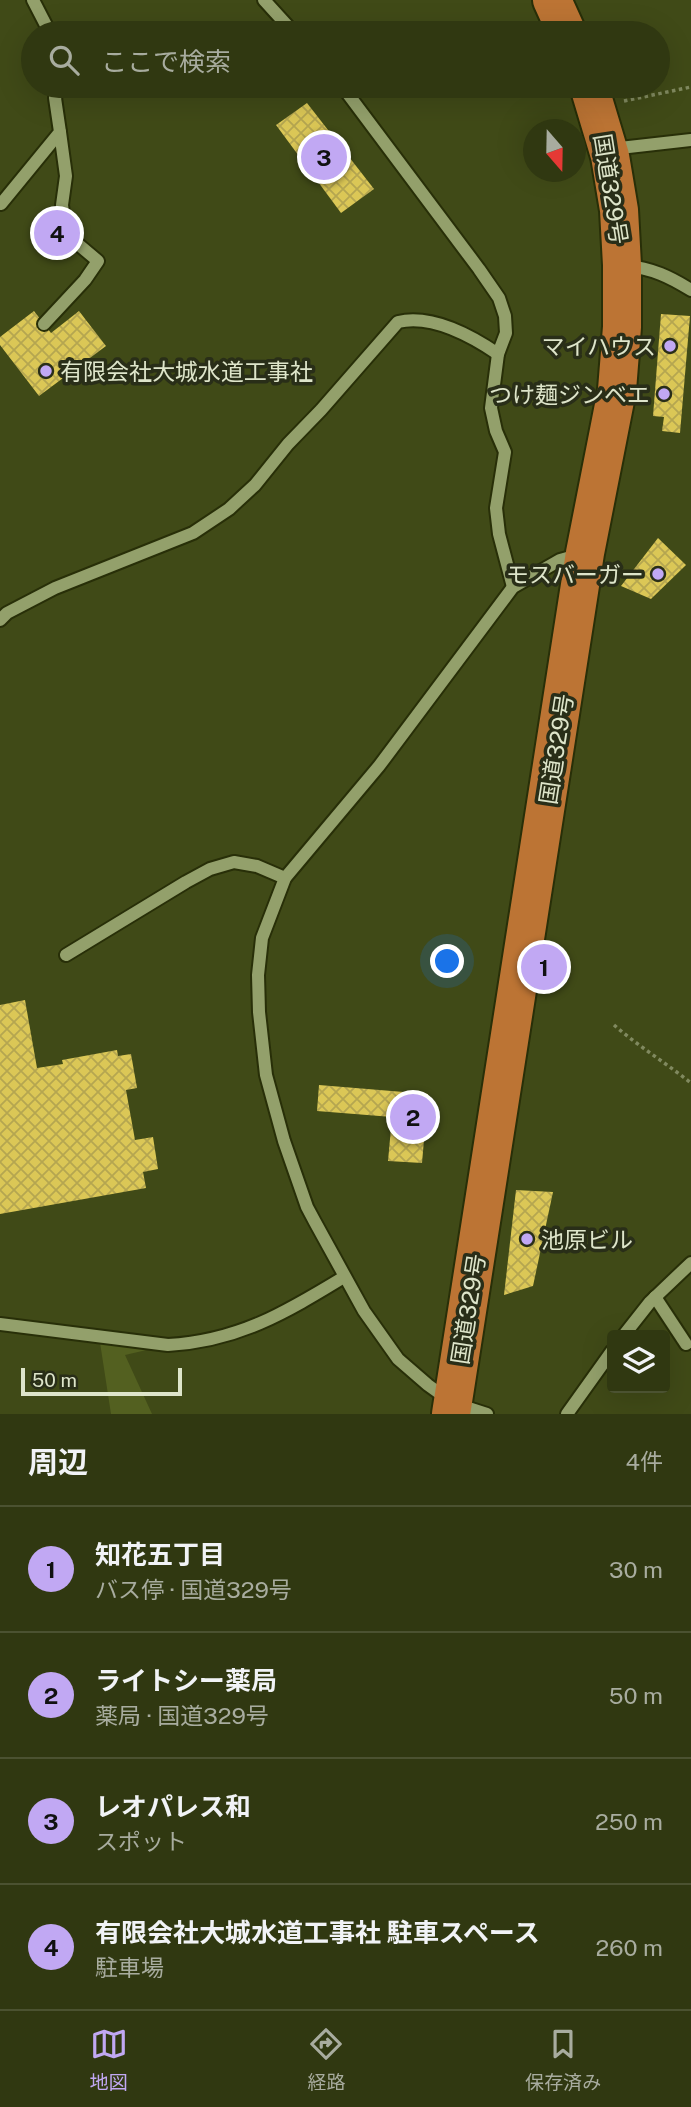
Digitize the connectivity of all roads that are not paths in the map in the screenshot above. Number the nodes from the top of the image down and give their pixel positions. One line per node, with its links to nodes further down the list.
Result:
1 (33, 0): 4 (street)
2 (264, 0): 5 (street)
3 (552, 0): 6 (highway)
4 (44, 21)
5 (284, 21)
6 (562, 21)
7 (55, 98): 10 (street)
8 (351, 98): 17 (street)
9 (593, 98): 12 (highway, 国道329号)
10 (60, 132): 13 (street); 16 (street)
11 (691, 140): 12 (street)
12 (608, 150): 14 (highway, 国道329号)
13 (2, 204)
14 (622, 265): 15 (street); 18 (highway, 国道329号)
15 (691, 290)
16 (44, 324)
17 (498, 354): 19 (street); 20 (street)
18 (585, 553): 19 (street); 30 (highway, 国道329号)
19 (513, 587): 21 (street)
20 (0, 621)
21 (285, 878): 22 (street); 24 (street)
22 (66, 954)
23 (691, 1263): 25 (street)
24 (344, 1277): 26 (street); 30 (street)
25 (655, 1297): 27 (street); 28 (street)
26 (0, 1324)
27 (628, 1330)
28 (686, 1344)
29 (607, 1358): 31 (street)
30 (463, 1411)
31 (567, 1414)

